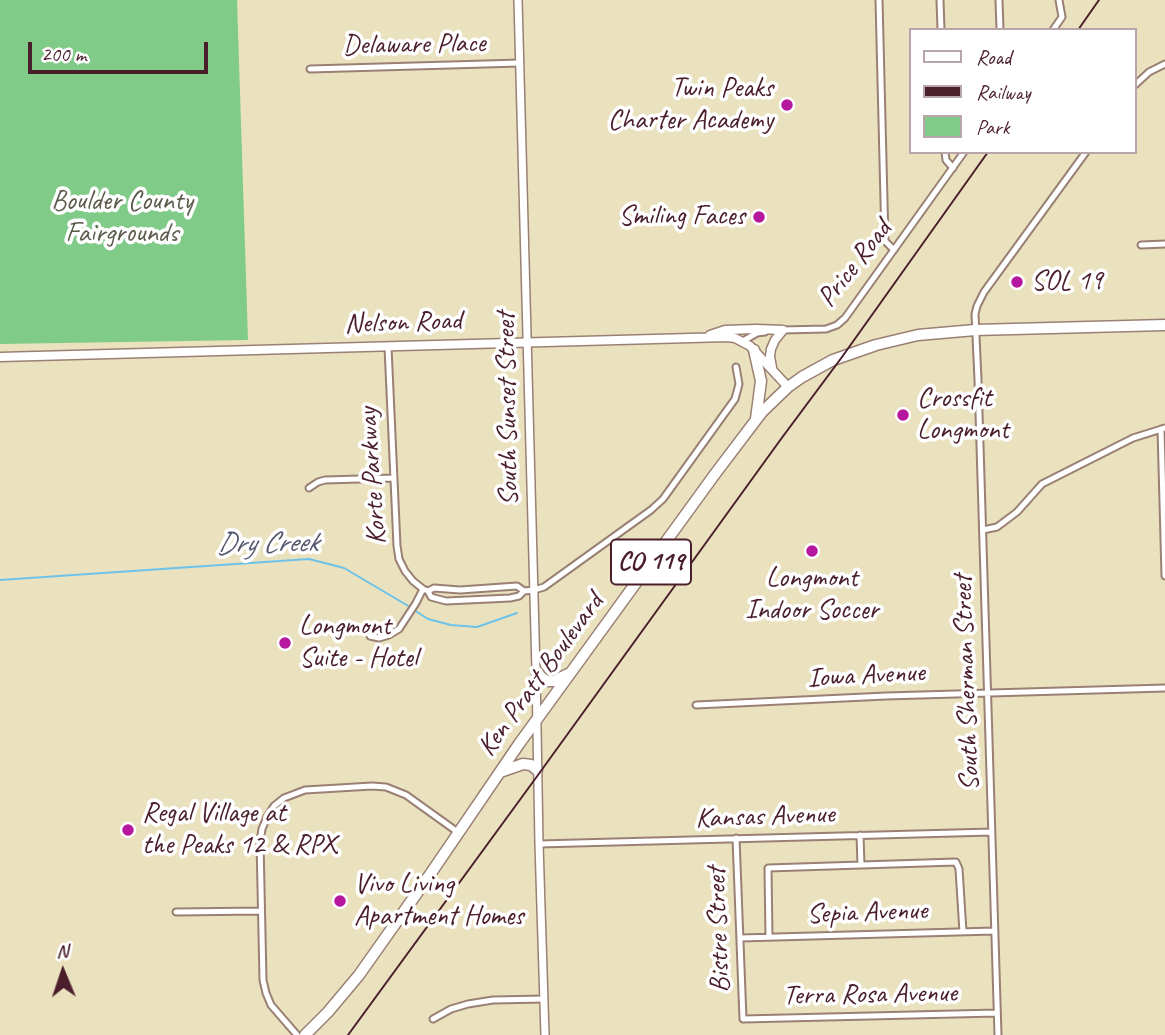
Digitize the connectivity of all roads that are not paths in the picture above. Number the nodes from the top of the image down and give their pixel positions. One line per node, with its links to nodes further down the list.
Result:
1 (519, 0): 9 (street, South Sunset Street)
2 (879, 0): 19 (street)
3 (940, 0): 6 (street)
4 (999, 0): 7 (street)
5 (1059, 0): 8 (street)
6 (941, 28)
7 (1000, 28)
8 (1054, 28)
9 (520, 63): 11 (street, Delaware Place); 25 (street, South Sunset Street)
10 (1165, 64): 12 (street)
11 (310, 69)
12 (1137, 83)
13 (945, 154): 16 (street)
14 (963, 154): 16 (street, Price Road)
15 (1085, 154): 22 (street, South Sherman Street)
16 (953, 168): 19 (street, Price Road)
17 (1165, 244): 18 (street)
18 (1141, 245)
19 (894, 250): 21 (street, Price Road)
20 (1165, 325): 22 (highway, Ken Pratt Boulevard / CO 119)
21 (783, 330): 23 (main road); 24 (street, Price Road); 30 (main road)
22 (975, 330): 31 (highway, Ken Pratt Boulevard / CO 119); 36 (street, South Sherman Street)
23 (701, 337): 24 (main road, Nelson Road); 25 (main road, Nelson Road)
24 (743, 341): 27 (main road)
25 (527, 343): 26 (main road, Nelson Road); 39 (street, South Sunset Street)
26 (388, 347): 28 (main road, Nelson Road); 34 (street, Korte Parkway)
27 (754, 350): 30 (main road); 32 (highway)
28 (0, 357)
29 (736, 367): 39 (street)
30 (773, 371): 31 (main road)
31 (788, 387): 32 (highway, Ken Pratt Boulevard / CO 119)
32 (756, 420): 43 (highway, Ken Pratt Boulevard / CO 119)
33 (1163, 429): 36 (street); 37 (street)
34 (394, 478): 35 (street); 38 (street, Korte Parkway)
35 (309, 488)
36 (983, 530): 45 (street, South Sherman Street)
37 (1165, 576)
38 (425, 590): 40 (street); 40 (street); 41 (street)
39 (534, 590): 40 (street); 42 (street, South Sunset Street)
40 (524, 591)
41 (370, 636)
42 (536, 671): 43 (highway); 47 (street, South Sunset Street)
43 (572, 672): 47 (highway, Ken Pratt Boulevard / CO 119)
44 (1165, 688): 45 (street, Iowa Avenue)
45 (988, 692): 46 (street, Iowa Avenue); 52 (street, South Sherman Street)
46 (696, 705)
47 (537, 719): 48 (street, South Sunset Street); 49 (highway, Ken Pratt Boulevard / CO 119)
48 (537, 770): 49 (highway); 51 (street, South Sunset Street)
49 (500, 772): 53 (highway, Ken Pratt Boulevard / CO 119)
50 (538, 784): 51 (street, South Sunset Street)
51 (538, 818): 56 (street, South Sunset Street)
52 (992, 832): 54 (street, Kansas Avenue); 60 (street, South Sherman Street)
53 (459, 833): 58 (street); 69 (highway, Ken Pratt Boulevard / CO 119)
54 (860, 835): 55 (street, Kansas Avenue); 57 (street)
55 (736, 838): 56 (street, Kansas Avenue); 63 (street, Bistre Street)
56 (539, 844): 64 (street, South Sunset Street)
57 (861, 865): 61 (street); 62 (street)
58 (261, 911): 59 (street); 68 (street)
59 (176, 912)
60 (994, 931): 61 (street, Sepia Avenue); 65 (street, South Sherman Street)
61 (962, 932): 62 (street, Sepia Avenue)
62 (769, 937): 63 (street, Sepia Avenue)
63 (740, 938): 67 (street, Bistre Street)
64 (544, 999): 66 (street); 70 (street, South Sunset Street)
65 (997, 1013): 67 (street, Terra Rosa Avenue); 71 (street, South Sherman Street)
66 (433, 1019)
67 (743, 1019)
68 (297, 1035)
69 (305, 1035)
70 (545, 1035)
71 (998, 1035)

